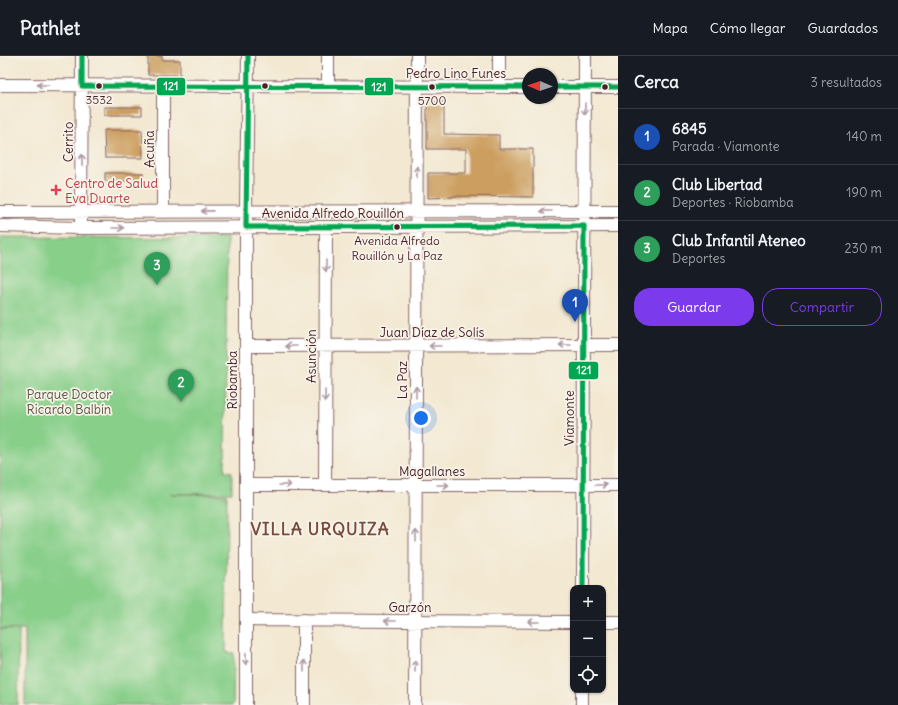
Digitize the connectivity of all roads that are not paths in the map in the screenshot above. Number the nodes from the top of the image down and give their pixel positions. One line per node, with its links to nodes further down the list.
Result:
1 (82, 56): 8 (street, Cerrito)
2 (248, 56): 10 (street, Riobamba)
3 (328, 56): 11 (street)
4 (417, 56): 12 (street, La Paz)
5 (499, 56): 13 (street)
6 (585, 56): 16 (street, Viamonte)
7 (0, 85): 8 (street, Pedro Lino Funes, one-way to 7)
8 (82, 86): 9 (street, Pedro Lino Funes); 23 (street, Cerrito, one-way to 8)
9 (162, 86): 10 (street, Pedro Lino Funes); 21 (street, Acuña)
10 (248, 86): 11 (street, Pedro Lino Funes); 24 (street, Riobamba)
11 (328, 86): 12 (street, Pedro Lino Funes)
12 (417, 87): 13 (street, Pedro Lino Funes); 18 (street, La Paz, one-way to 12)
13 (499, 87): 14 (street, Pedro Lino Funes)
14 (522, 87)
15 (558, 87): 16 (street)
16 (585, 87): 17 (street); 19 (street, Viamonte, one-way to 19)
17 (618, 87)
18 (417, 211): 19 (street, Avenida Alfredo Rouillón, one-way to 18); 24 (street, Avenida Alfredo Rouillón); 29 (street, La Paz)
19 (584, 211): 22 (street, Avenida Alfredo Rouillón); 26 (street, Viamonte)
20 (0, 212): 23 (street, Avenida Alfredo Rouillón)
21 (163, 212): 23 (street, Avenida Alfredo Rouillón); 24 (street, Avenida Alfredo Rouillón, one-way to 21)
22 (618, 212)
23 (82, 213): 30 (street, Cerrito)
24 (246, 219): 28 (street, Avenida Alfredo Rouillón); 30 (street, Avenida Alfredo Rouillón, one-way to 24); 33 (street, Riobamba)
25 (0, 226): 30 (street, Avenida Alfredo Rouillón)
26 (584, 226): 27 (street, Avenida Alfredo Rouillón); 29 (street, Avenida Alfredo Rouillón); 31 (street, Viamonte)
27 (618, 226)
28 (326, 227): 29 (street, Avenida Alfredo Rouillón); 34 (street, Asunción, one-way to 34)
29 (416, 227): 35 (street, La Paz)
30 (79, 228)
31 (584, 345): 32 (street, Juan Díaz de Solís); 35 (street, Juan Díaz de Solís, one-way to 35); 39 (street, Viamonte)
32 (618, 345)
33 (246, 346): 34 (street, Juan Díaz de Solís, one-way to 33); 36 (street, Riobamba)
34 (325, 346): 35 (street, Juan Díaz de Solís); 37 (street, Asunción, one-way to 37)
35 (416, 346): 38 (street, La Paz, one-way to 35)
36 (246, 485): 37 (street, Magallanes, one-way to 37); 42 (street, Riobamba)
37 (325, 485): 38 (street, Magallanes)
38 (416, 485): 39 (street, Magallanes, one-way to 39); 44 (street, La Paz, one-way to 38)
39 (583, 485): 40 (street, Magallanes, one-way to 40); 41 (street, Viamonte)
40 (618, 485)
41 (583, 585)
42 (246, 620): 43 (street, Garzón); 49 (street, Riobamba, one-way to 49)
43 (304, 620): 44 (street, Garzón, one-way to 43); 50 (street, one-way to 43)
44 (415, 621): 45 (street, Garzón, one-way to 44); 51 (street, La Paz, one-way to 44)
45 (570, 622)
46 (606, 622): 47 (street)
47 (618, 622)
48 (582, 693): 52 (street)
49 (246, 705)
50 (304, 705)
51 (415, 705)
52 (582, 705)

